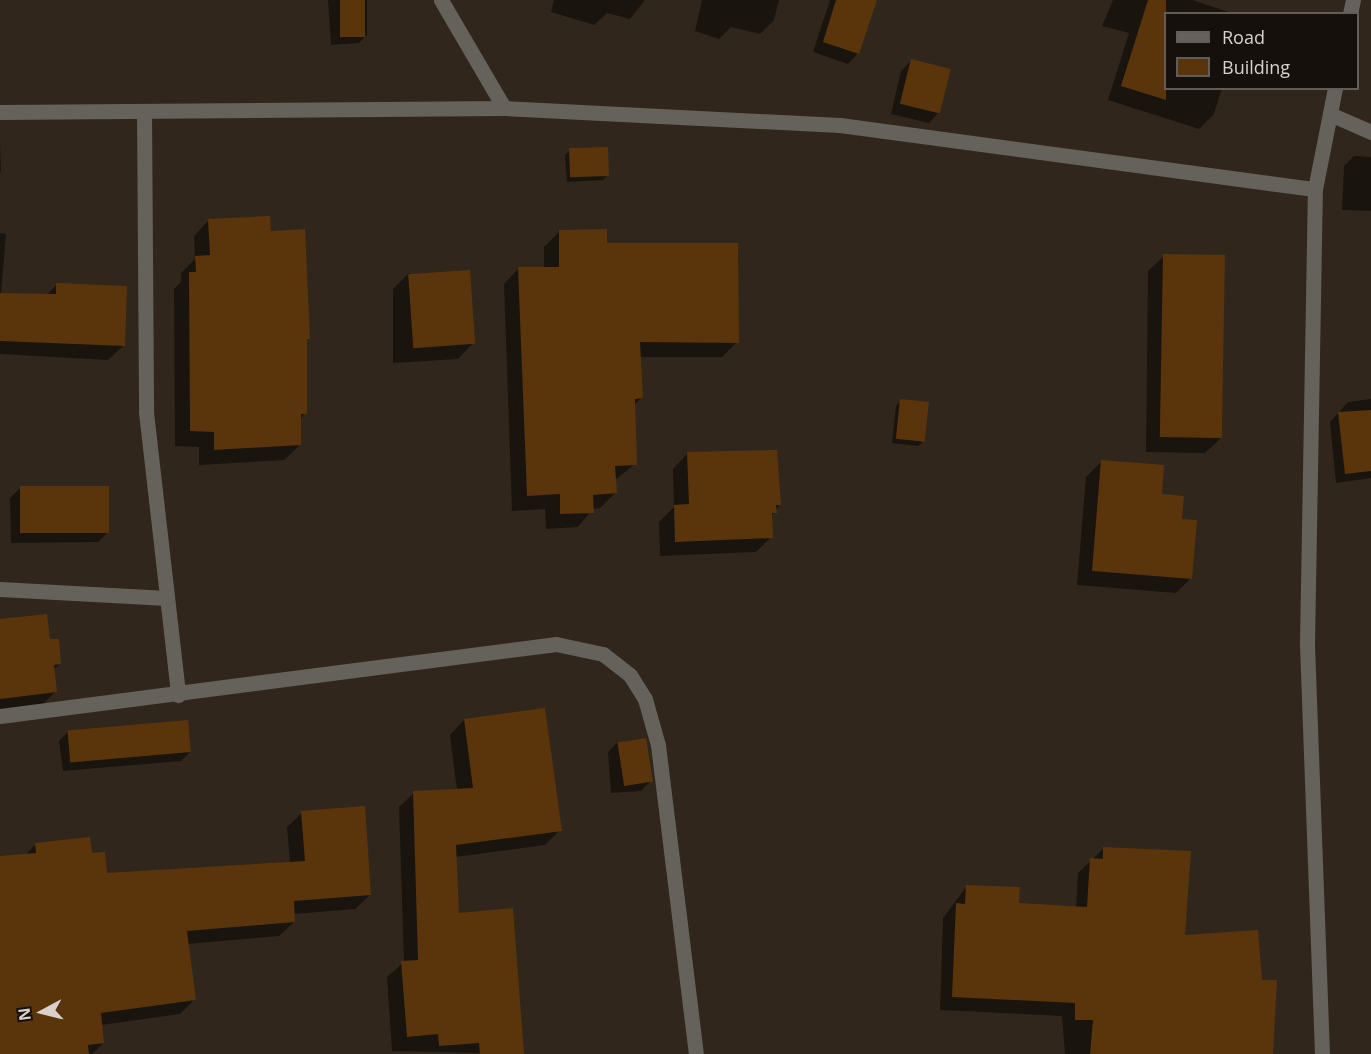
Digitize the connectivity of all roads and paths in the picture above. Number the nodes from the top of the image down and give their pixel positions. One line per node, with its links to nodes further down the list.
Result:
1 (441, 0): 3 (street)
2 (1335, 90): 6 (street)
3 (504, 108): 4 (street); 8 (street)
4 (144, 111): 5 (street); 10 (street)
5 (0, 112)
6 (1330, 114): 7 (street); 8 (street)
7 (1371, 132)
8 (1315, 189): 14 (street)
9 (0, 589): 10 (street)
10 (167, 598): 11 (street)
11 (178, 695): 12 (street); 13 (street)
12 (0, 716)
13 (696, 1054)
14 (1322, 1054)

